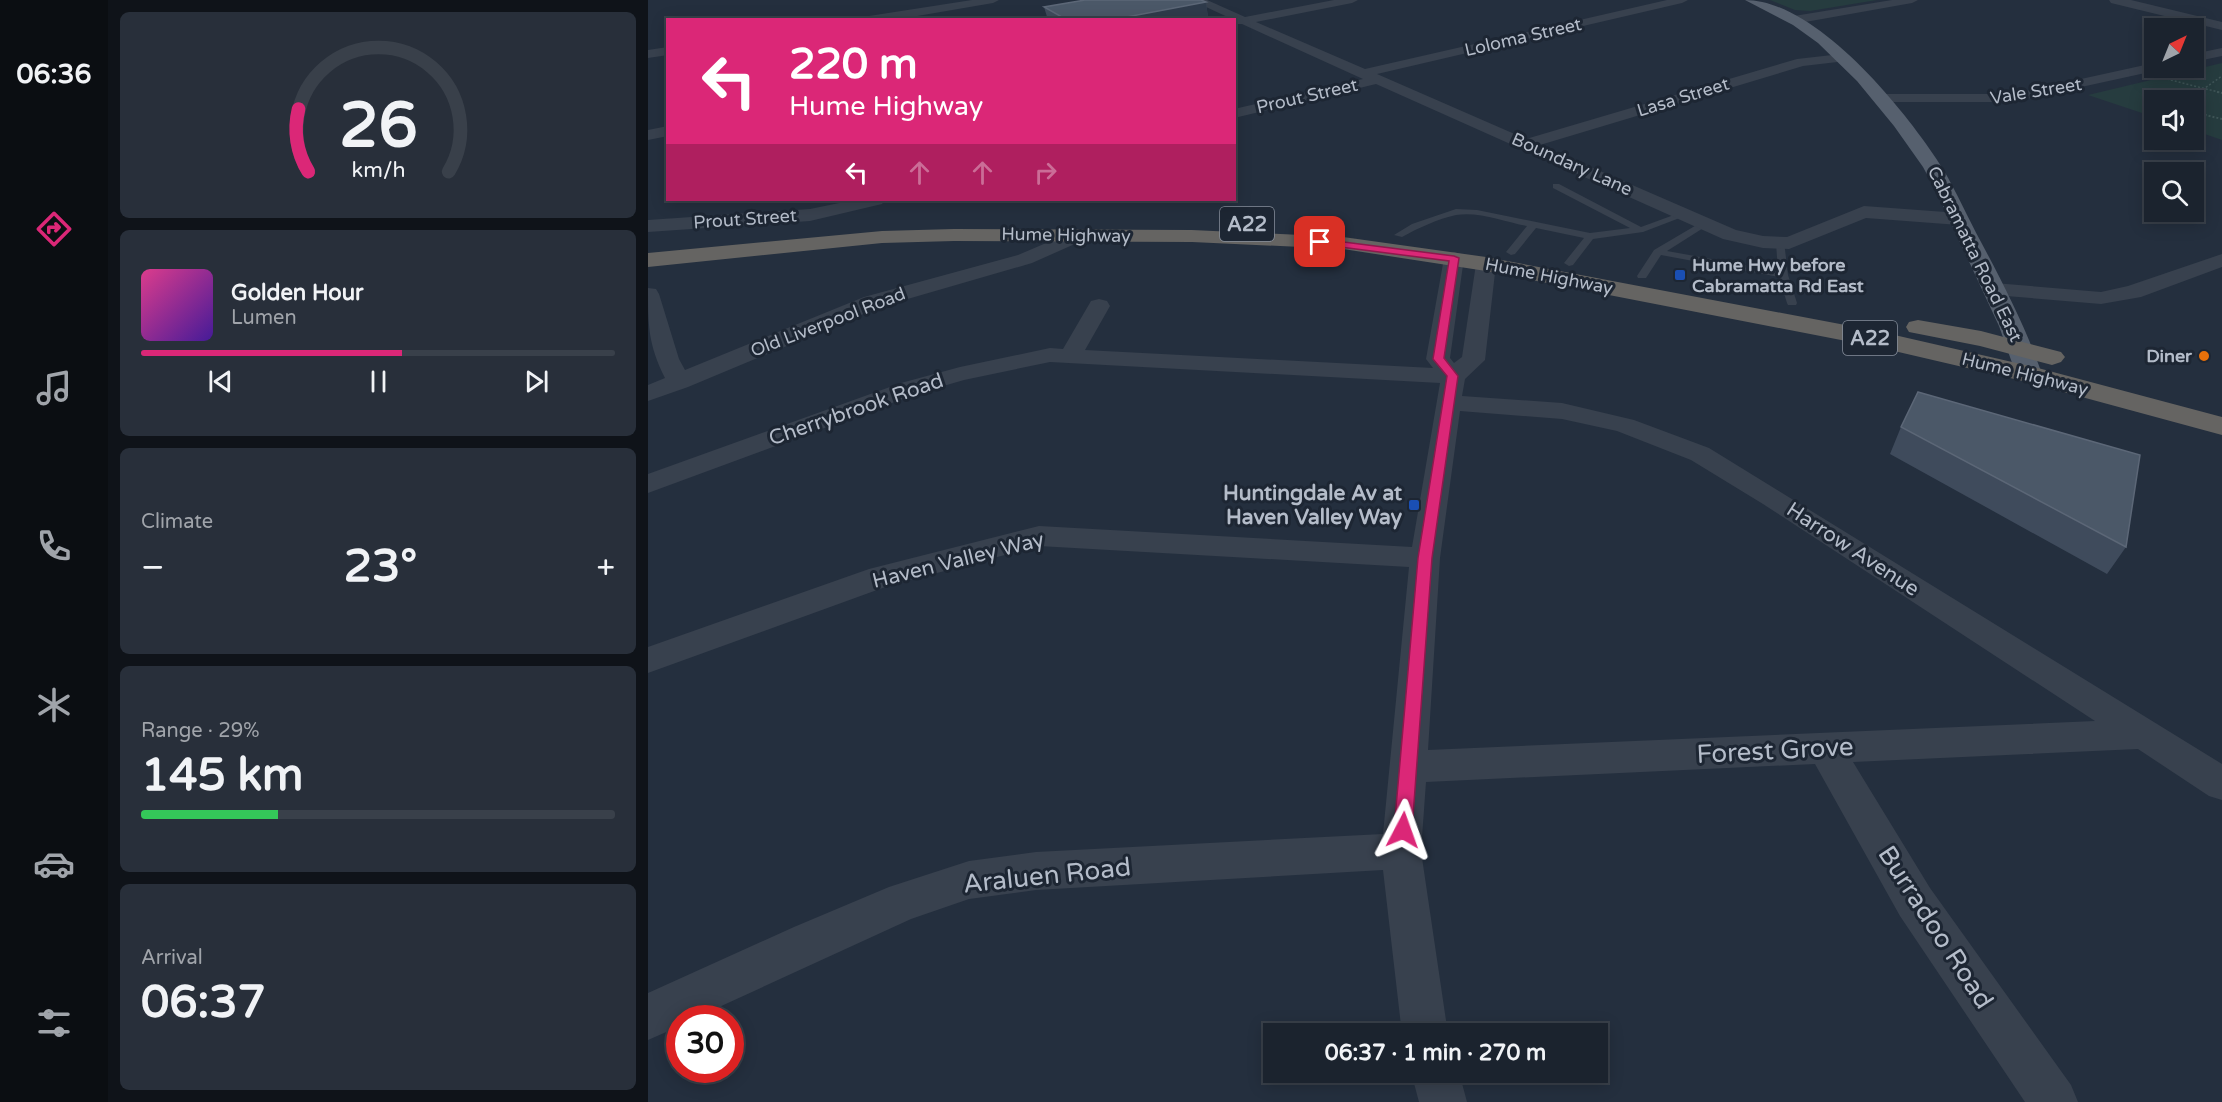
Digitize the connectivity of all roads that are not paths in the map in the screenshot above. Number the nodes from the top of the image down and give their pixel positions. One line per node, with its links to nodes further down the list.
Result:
1 (993, 0): 8 (street)
2 (1197, 0): 9 (street, Boundary Lane)
3 (1352, 0): 11 (street)
4 (1682, 0): 19 (street, Loloma Street)
5 (1751, 0): 10 (main road, Cabramatta Road East)
6 (1912, 0): 10 (street)
7 (2115, 0): 12 (street)
8 (881, 18)
9 (1233, 18)
10 (1794, 20): 17 (main road, Cabramatta Road East)
11 (1239, 21): 19 (street, Boundary Lane)
12 (2222, 26)
13 (666, 51): 15 (street)
14 (2222, 52): 16 (street)
15 (648, 54)
16 (2204, 56)
17 (1841, 58): 20 (main road, Cabramatta Road East); 24 (street, Lasa Street)
18 (2144, 75): 20 (street, Vale Street)
19 (1372, 76): 21 (street, Prout Street); 24 (street, Boundary Lane)
20 (1881, 98): 28 (main road, Cabramatta Road East)
21 (1236, 113)
22 (666, 132): 23 (street)
23 (648, 135)
24 (1527, 144): 27 (street, Boundary Lane)
25 (1556, 186): 32 (lane)
26 (872, 201): 31 (street, Prout Street)
27 (1685, 214): 29 (street, Boundary Lane); 32 (lane)
28 (1959, 219): 36 (street, Boundary Lane); 47 (main road, Cabramatta Road East)
29 (1705, 224): 36 (street, Boundary Lane); 39 (lane)
30 (1533, 225): 34 (lane); 35 (lane); 38 (lane)
31 (648, 226)
32 (1640, 230): 35 (lane)
33 (1079, 235): 40 (highway, Hume Highway / A22); 41 (highway, Hume Highway / A22); 53 (street, Old Liverpool Road)
34 (1399, 235): 37 (highway, Hume Highway / A22); 38 (highway, Hume Highway / A22)
35 (1590, 236): 43 (lane)
36 (1781, 243): 45 (lane)
37 (648, 247)
38 (1511, 252): 43 (highway, Hume Highway / A22)
39 (1658, 252): 45 (lane); 46 (lane)
40 (1454, 258): 44 (highway, Hume Highway / A22); 54 (street)
41 (648, 260)
42 (2222, 260): 47 (street)
43 (1569, 263): 46 (highway, Hume Highway / A22)
44 (1486, 264): 52 (highway, Hume Highway / A22); 54 (street)
45 (1783, 275): 49 (lane)
46 (1642, 276): 49 (highway, Hume Highway / A22)
47 (1994, 289): 52 (main road, Cabramatta Road East)
48 (648, 294): 53 (street)
49 (1791, 303): 52 (highway, Hume Highway / A22)
50 (1099, 306): 51 (street)
51 (1070, 356): 54 (street, Cherrybrook Road); 58 (street, Cherrybrook Road)
52 (2025, 361): 56 (highway, Hume Highway / A22); 57 (highway, Hume Highway / A22)
53 (679, 382): 55 (street, Old Liverpool Road)
54 (1452, 389): 59 (street); 61 (street, Harrow Avenue)
55 (648, 394)
56 (2222, 403)
57 (2222, 426)
58 (648, 484)
59 (1425, 558): 60 (street, Haven Valley Way); 63 (street)
60 (648, 660)
61 (2143, 734): 62 (street, Forest Grove); 64 (street, Harrow Avenue)
62 (1825, 748): 63 (street, Forest Grove); 70 (street, Burradoo Road)
63 (1407, 767): 65 (street)
64 (2222, 784)
65 (1401, 851): 66 (street, Araluen Road); 67 (street)
66 (648, 1017)
67 (1424, 1023)
68 (1438, 1083): 69 (street)
69 (1443, 1102)
70 (2054, 1102)

